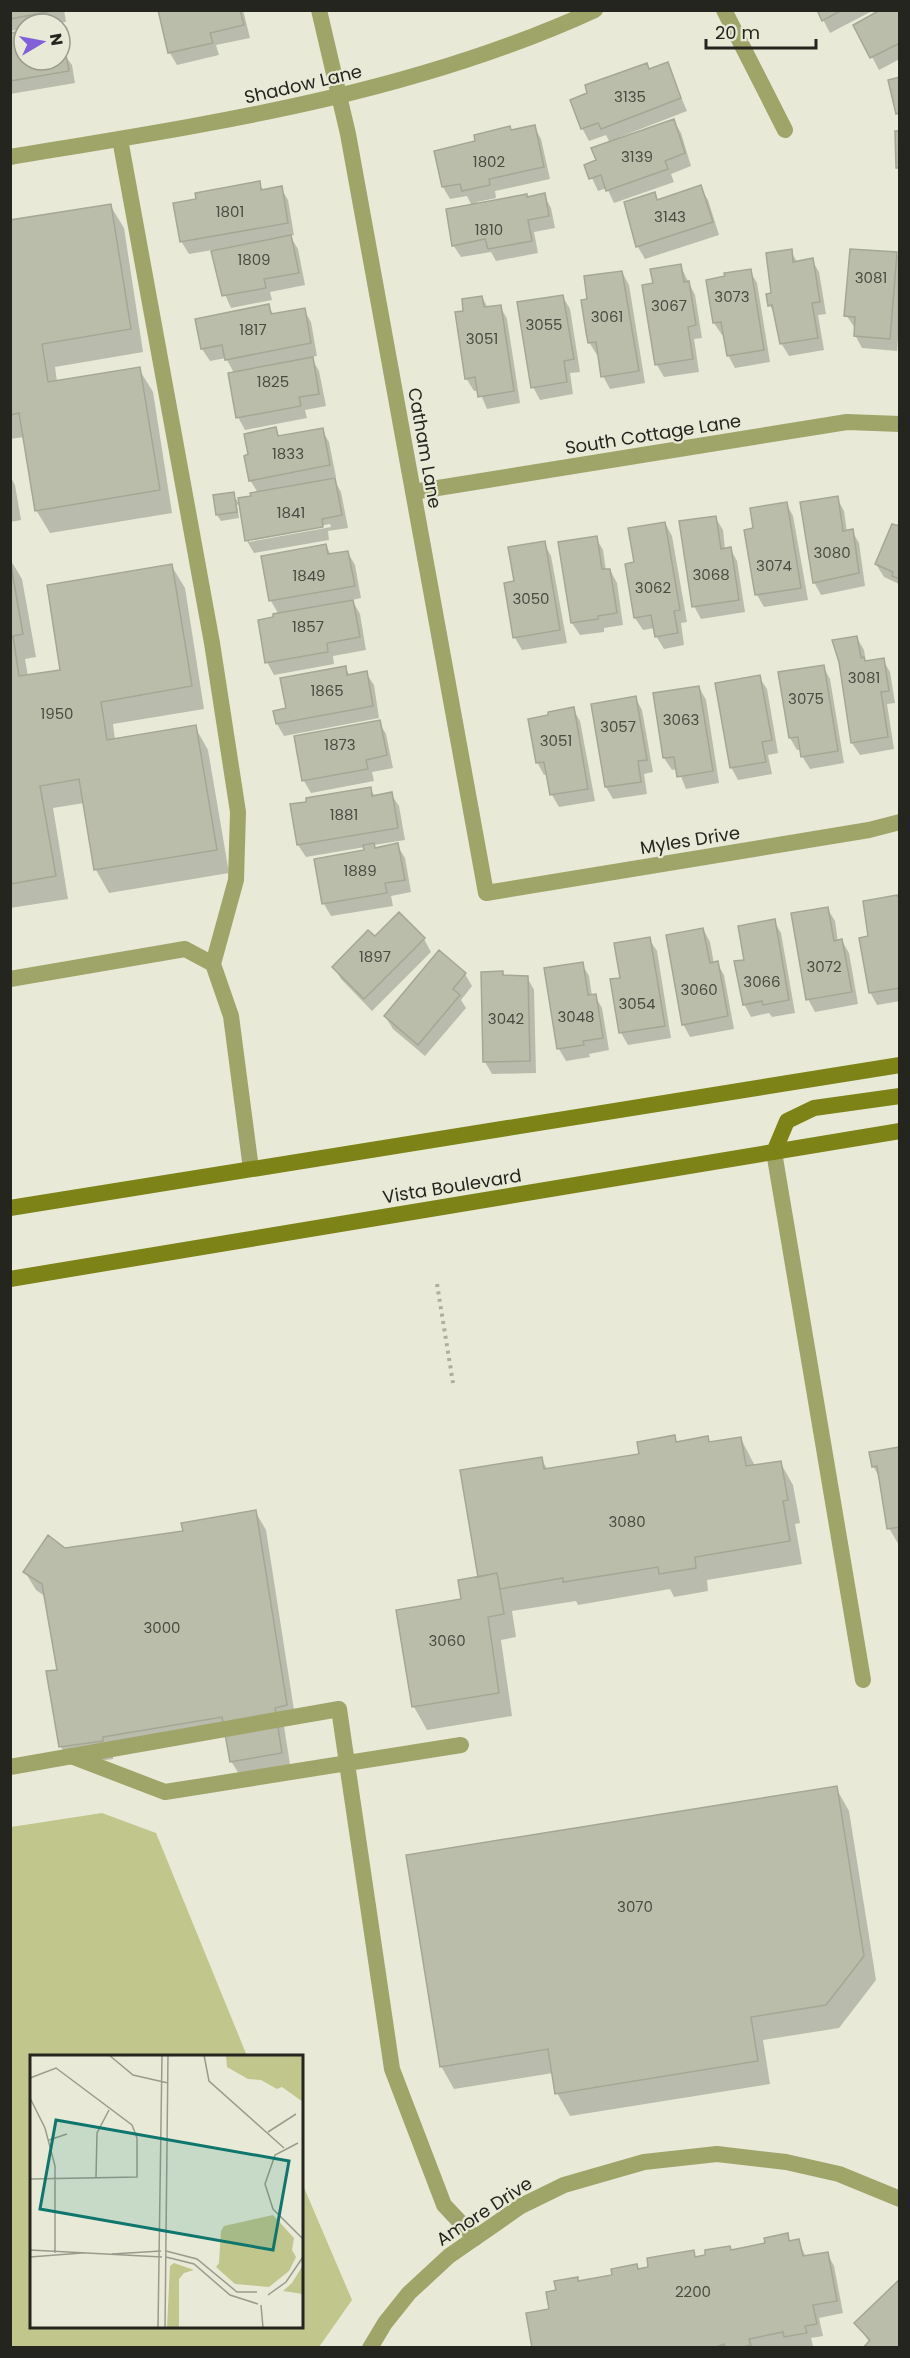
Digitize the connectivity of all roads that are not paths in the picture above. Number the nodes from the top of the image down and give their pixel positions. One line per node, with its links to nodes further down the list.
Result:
1 (319, 10): 4 (street, Catham Lane)
2 (595, 10): 4 (street, Shadow Lane)
3 (724, 10): 5 (street)
4 (340, 97): 6 (street, Shadow Lane); 9 (street, Catham Lane)
5 (785, 130)
6 (120, 139): 7 (street, Shadow Lane); 12 (street)
7 (10, 157)
8 (900, 424): 9 (street, South Cottage Lane)
9 (413, 492): 11 (street, Catham Lane)
10 (900, 822): 11 (street, Myles Drive)
11 (486, 893)
12 (213, 964): 13 (street); 18 (street)
13 (10, 979)
14 (900, 1065): 18 (main road)
15 (900, 1096): 17 (main road)
16 (900, 1131): 17 (main road, Vista Boulevard)
17 (774, 1152): 20 (main road, Vista Boulevard); 21 (street)
18 (251, 1169): 19 (main road)
19 (10, 1208)
20 (10, 1278)
21 (863, 1680)
22 (461, 1745): 24 (street)
23 (71, 1756): 24 (street); 24 (street); 25 (street)
24 (347, 1763): 27 (street)
25 (10, 1767)
26 (900, 2199): 27 (street, Amore Drive)
27 (475, 2238): 28 (street, Amore Drive)
28 (370, 2348)

